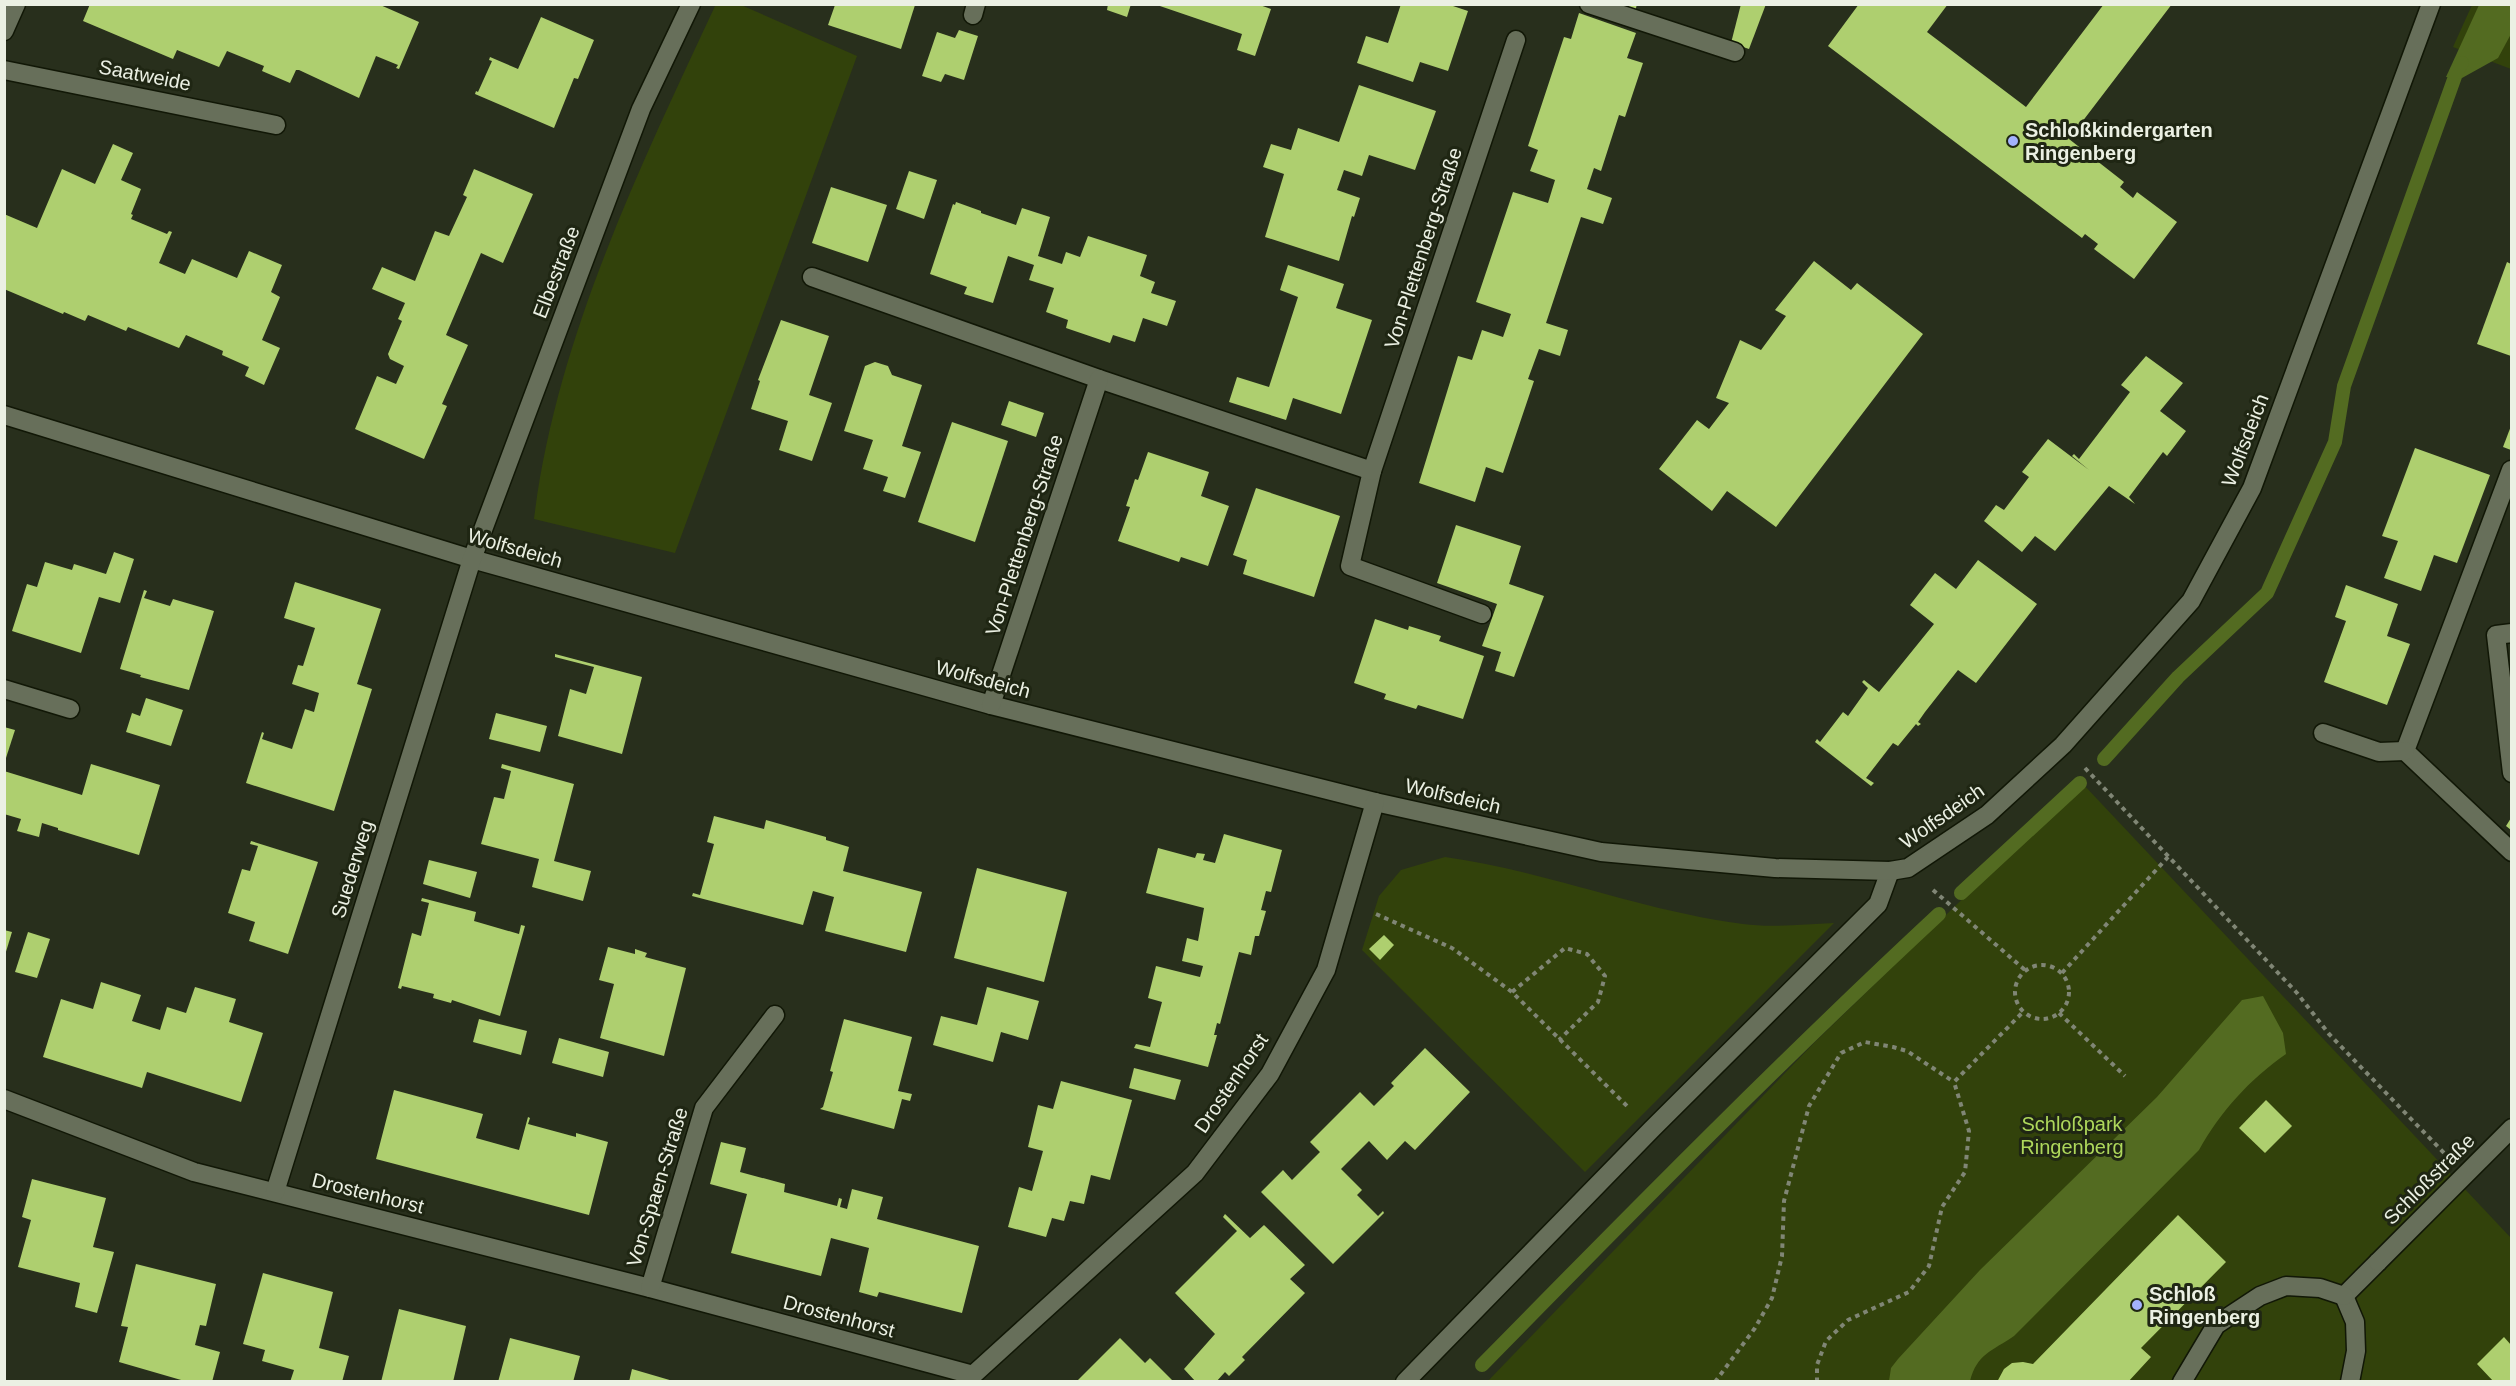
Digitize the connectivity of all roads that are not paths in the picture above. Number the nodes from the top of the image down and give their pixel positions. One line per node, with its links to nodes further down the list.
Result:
1 (16, 4): 5 (street)
2 (691, 4): 15 (street, Elbestraße)
3 (1589, 4): 7 (street)
4 (2431, 4): 26 (street, Wolfsdeich)
5 (4, 31)
6 (1516, 40): 14 (street, Von-Plettenberg-Straße)
7 (1735, 52)
8 (4, 70): 9 (street, Saatweide)
9 (276, 125)
10 (812, 277): 11 (street)
11 (1099, 379): 14 (street); 19 (street, Von-Plettenberg-Straße)
12 (4, 415): 15 (street, Wolfsdeich)
13 (2511, 470): 22 (street)
14 (1372, 471): 16 (street, Von-Plettenberg-Straße)
15 (472, 559): 19 (street, Wolfsdeich); 30 (street, Suederweg)
16 (1482, 614)
17 (2511, 633): 23 (street)
18 (4, 689): 20 (street)
19 (991, 705): 24 (street, Wolfsdeich)
20 (70, 709)
21 (2323, 733): 22 (street)
22 (2405, 751): 25 (street)
23 (2511, 773)
24 (1375, 802): 26 (street, Wolfsdeich); 31 (street, Drostenhorst)
25 (2511, 852)
26 (1899, 869): 33 (street)
27 (775, 1015): 31 (street, Von-Spaen-Straße)
28 (4, 1099): 30 (street, Drostenhorst)
29 (2511, 1128): 32 (street, Schloßstraße)
30 (275, 1192): 31 (street, Drostenhorst)
31 (650, 1288)
32 (2344, 1296): 34 (street); 35 (street)
33 (1405, 1382)
34 (2182, 1382)
35 (2350, 1382)

